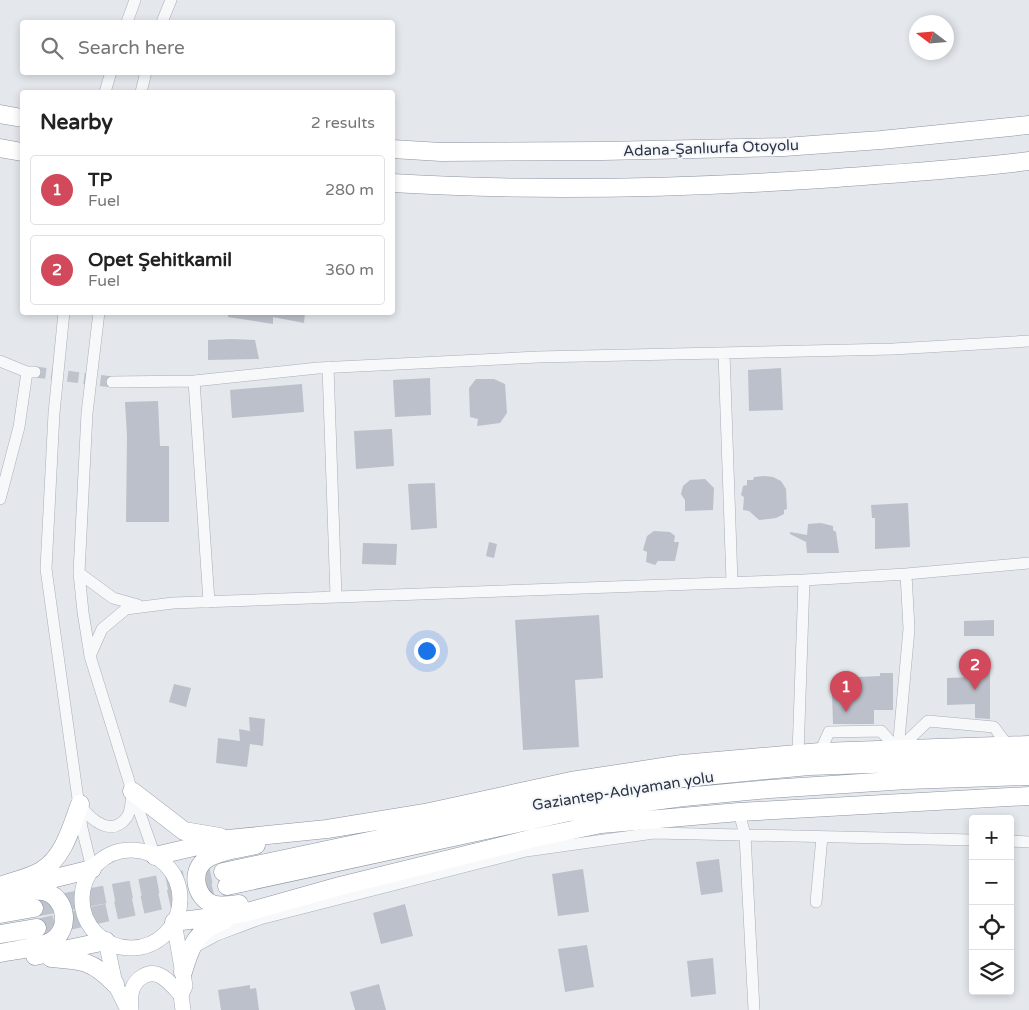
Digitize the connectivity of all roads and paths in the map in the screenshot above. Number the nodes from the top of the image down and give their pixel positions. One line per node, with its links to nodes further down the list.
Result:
1 (135, 0): 3 (street)
2 (171, 0): 4 (street)
3 (128, 20)
4 (163, 20)
5 (145, 75): 6 (street)
6 (141, 89)
7 (0, 114): 8 (highway)
8 (20, 118)
9 (1029, 125): 11 (highway, Adana-Şanlıurfa Otoyolu)
10 (0, 148): 12 (highway)
11 (395, 149)
12 (20, 152)
13 (1029, 161): 14 (highway)
14 (395, 183)
15 (64, 315): 41 (street)
16 (99, 315): 25 (street)
17 (1029, 341): 18 (street)
18 (724, 353): 20 (street); 28 (street)
19 (0, 361): 23 (street)
20 (328, 367): 21 (street); 29 (street)
21 (194, 381): 22 (street); 30 (street)
22 (112, 382)
23 (0, 499)
24 (1029, 563): 26 (street)
25 (79, 573): 31 (street); 32 (street)
26 (906, 574): 27 (street); 35 (street)
27 (804, 580): 28 (street); 36 (street)
28 (732, 582): 29 (street)
29 (336, 596): 30 (street)
30 (209, 602): 31 (street)
31 (145, 606): 32 (street)
32 (90, 656): 39 (street)
33 (1029, 745): 34 (highway)
34 (1008, 746): 35 (highway); 35 (street)
35 (898, 750): 36 (highway)
36 (798, 754): 43 (highway)
37 (1029, 759): 38 (highway, Gaziantep-Adıyaman yolu)
38 (1029, 776)
39 (132, 791): 41 (street); 46 (highway); 50 (street)
40 (1029, 796): 42 (highway)
41 (80, 804): 51 (street); 52 (highway)
42 (739, 812): 44 (street); 53 (highway)
43 (327, 829): 46 (highway); 53 (highway)
44 (745, 835): 45 (street); 64 (street); 72 (street)
45 (822, 837): 47 (street); 56 (street)
46 (228, 838): 50 (highway)
47 (969, 840)
48 (1014, 841): 49 (street)
49 (1029, 842)
50 (155, 856): 51 (main road); 60 (main road)
51 (92, 869): 54 (highway); 63 (main road)
52 (0, 886)
53 (340, 886): 58 (highway)
54 (0, 891)
55 (0, 897): 65 (highway)
56 (816, 902)
57 (34, 908): 59 (highway)
58 (244, 913): 60 (highway); 64 (highway)
59 (0, 914)
60 (174, 922): 63 (main road); 68 (main road)
61 (37, 928): 62 (highway)
62 (0, 934)
63 (106, 941): 66 (highway); 69 (main road)
64 (189, 950): 68 (highway)
65 (0, 953)
66 (26, 958): 67 (highway); 69 (highway)
67 (0, 960)
68 (182, 972): 70 (main road)
69 (115, 984): 71 (main road)
70 (182, 1002): 71 (main road)
71 (130, 1010)
72 (754, 1010)

